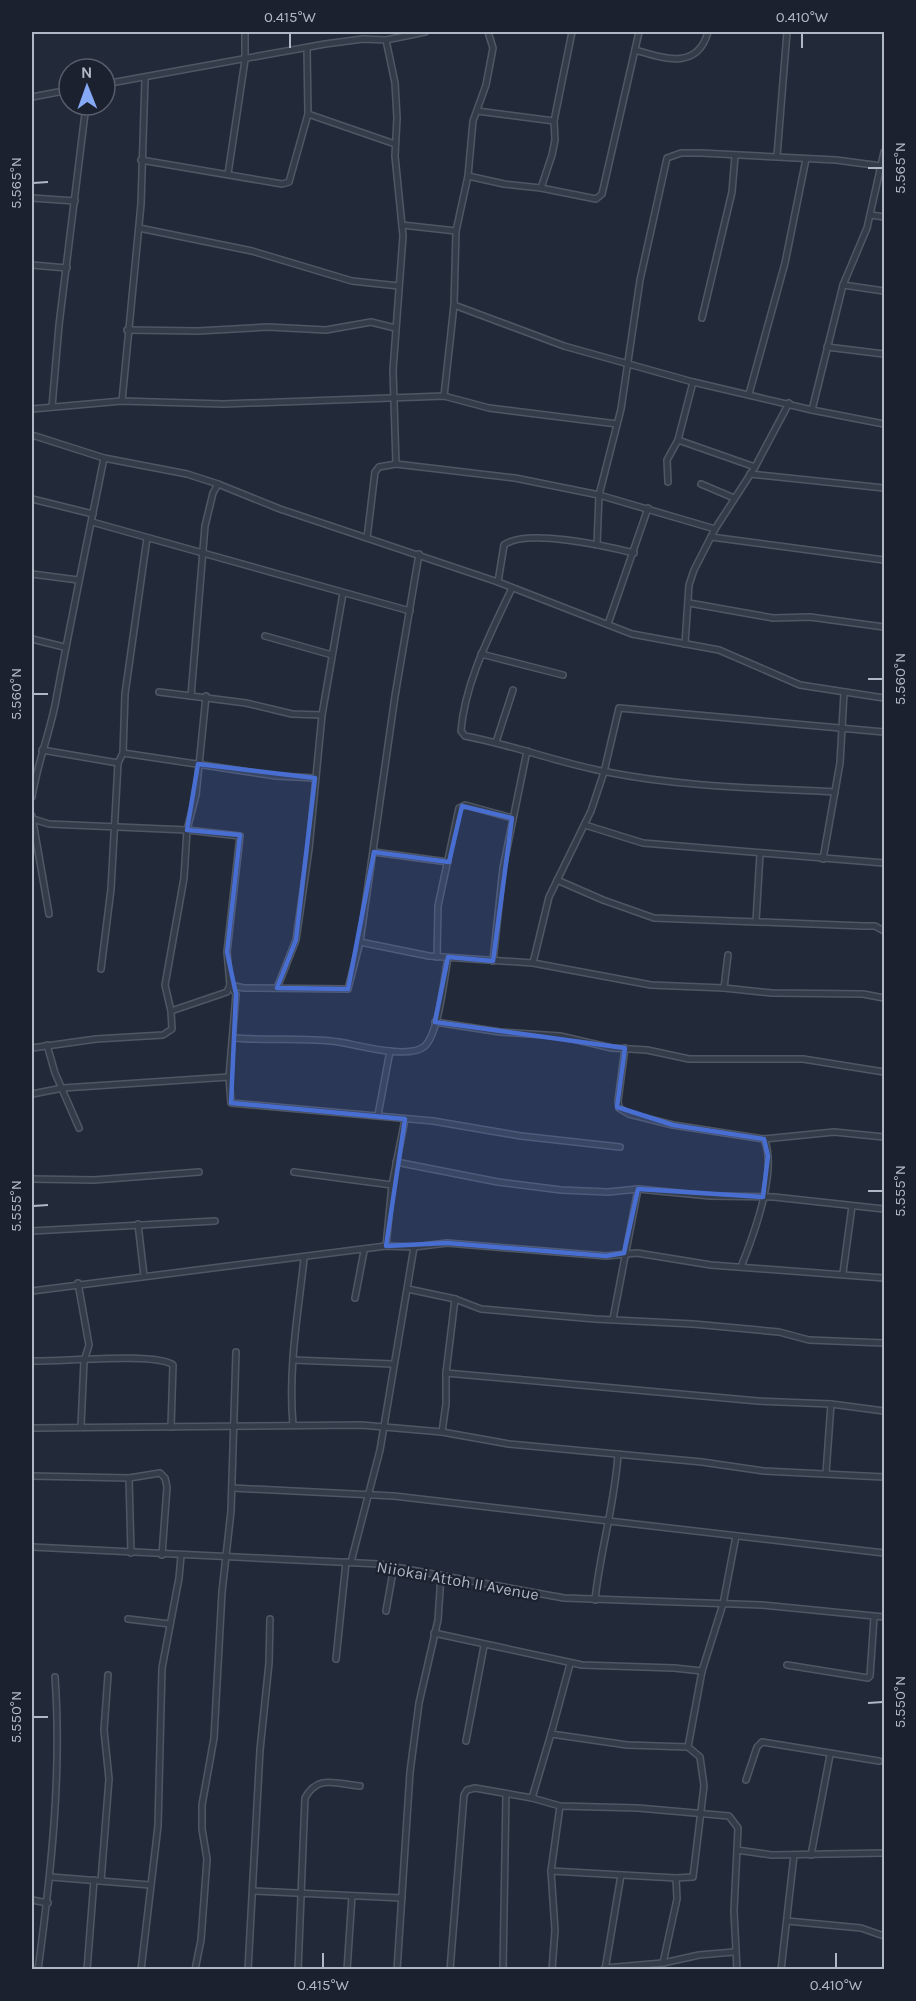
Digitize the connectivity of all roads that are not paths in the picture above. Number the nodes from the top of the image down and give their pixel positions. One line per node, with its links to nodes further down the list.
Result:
1 (244, 32): 11 (street)
2 (425, 32): 8 (street)
3 (488, 32): 16 (street)
4 (572, 32): 19 (street)
5 (639, 32): 10 (street)
6 (708, 32): 10 (street)
7 (787, 32): 23 (street)
8 (386, 40): 9 (street); 20 (street)
9 (307, 48): 11 (street); 17 (street)
10 (634, 50): 29 (street)
11 (245, 60): 12 (street); 27 (street)
12 (145, 79): 13 (street); 25 (street)
13 (117, 82)
14 (57, 92): 15 (street)
15 (32, 97)
16 (477, 111): 19 (street); 28 (street)
17 (308, 114): 20 (street); 27 (street)
18 (85, 117): 31 (street)
19 (554, 121): 29 (street)
20 (395, 144): 34 (street)
21 (885, 152): 26 (street)
22 (735, 156): 23 (street); 43 (street); 48 (street)
23 (777, 156): 24 (street)
24 (806, 159): 26 (street); 50 (street)
25 (141, 160): 27 (street); 35 (street)
26 (881, 166): 32 (street)
27 (228, 174)
28 (468, 176): 29 (street); 36 (street)
29 (541, 188)
30 (32, 198): 31 (street)
31 (75, 201): 38 (street)
32 (871, 215): 33 (street); 39 (street)
33 (885, 217)
34 (402, 225): 36 (street); 40 (street)
35 (139, 228): 40 (street); 45 (street)
36 (456, 231): 42 (street)
37 (32, 265): 38 (street)
38 (67, 268): 55 (street)
39 (843, 285): 41 (street); 46 (street)
40 (399, 286): 44 (street)
41 (885, 291)
42 (454, 305): 48 (street); 51 (street)
43 (702, 318)
44 (395, 328): 45 (street); 52 (street)
45 (127, 330): 53 (street)
46 (827, 347): 47 (street); 57 (street)
47 (885, 354)
48 (629, 364): 49 (street); 58 (street)
49 (693, 382): 50 (street); 61 (street)
50 (749, 394): 54 (street)
51 (444, 396): 52 (street); 58 (street)
52 (393, 398): 53 (street); 63 (street)
53 (122, 401): 55 (street)
54 (789, 404): 57 (street); 64 (street)
55 (52, 407): 56 (street)
56 (32, 409)
57 (812, 410): 59 (street)
58 (617, 424): 70 (street)
59 (885, 424)
60 (32, 435): 62 (street)
61 (678, 440): 64 (street); 66 (street)
62 (104, 458): 67 (street); 74 (street)
63 (396, 464): 70 (street); 79 (street)
64 (755, 467): 65 (street)
65 (750, 474): 69 (street); 71 (street)
66 (668, 482)
67 (218, 484): 79 (street); 81 (street)
68 (701, 484): 71 (street)
69 (885, 488)
70 (599, 495): 73 (street); 80 (street)
71 (734, 498): 76 (street)
72 (32, 499): 74 (street)
73 (648, 508): 76 (street); 82 (street)
74 (93, 514): 75 (street)
75 (92, 522): 78 (street); 86 (street)
76 (715, 529): 77 (street)
77 (711, 537): 84 (street); 90 (street)
78 (147, 538): 81 (street); 113 (street)
79 (367, 538): 83 (street)
80 (597, 545): 82 (street); 87 (street)
81 (204, 551): 89 (street); 104 (street)
82 (634, 553): 92 (street)
83 (419, 554): 87 (street); 91 (street)
84 (885, 560)
85 (32, 574): 86 (street)
86 (78, 580): 97 (street)
87 (498, 582): 88 (street)
88 (512, 588): 92 (street); 98 (street)
89 (343, 593): 91 (street); 99 (street)
90 (689, 603): 93 (street); 96 (street)
91 (410, 610): 125 (street)
92 (608, 624): 96 (street)
93 (885, 627)
94 (265, 636): 99 (street)
95 (32, 639): 97 (street)
96 (685, 644): 103 (street)
97 (64, 647): 111 (street)
98 (481, 654): 100 (street); 110 (street)
99 (332, 655): 107 (street)
100 (563, 675)
101 (513, 690): 110 (street)
102 (159, 692): 104 (street)
103 (844, 693): 106 (street); 108 (street)
104 (191, 696): 105 (street)
105 (206, 696): 107 (street); 115 (street)
106 (885, 698)
107 (322, 716): 117 (street)
108 (842, 727): 109 (street); 116 (street); 118 (street)
109 (885, 732)
110 (496, 742): 112 (street)
111 (42, 750): 114 (street); 119 (street)
112 (527, 751): 116 (street); 121 (street)
113 (123, 753): 114 (street); 115 (street)
114 (118, 763): 123 (street)
115 (198, 764): 117 (street); 124 (street)
116 (604, 772): 118 (street); 122 (street)
117 (315, 778): 142 (street)
118 (835, 792): 127 (street)
119 (32, 797)
120 (32, 818): 123 (street); 131 (street)
121 (512, 818): 128 (street); 138 (street)
122 (585, 825): 126 (street); 130 (street)
123 (114, 826): 124 (street); 140 (street)
124 (187, 830): 141 (street); 145 (street)
125 (374, 852): 128 (street); 134 (street)
126 (760, 854): 127 (street); 132 (street)
127 (823, 859): 129 (street)
128 (448, 862): 136 (street)
129 (885, 863)
130 (557, 880): 132 (street); 139 (street)
131 (49, 914)
132 (756, 921): 133 (street)
133 (885, 931)
134 (360, 942): 136 (street); 142 (street)
135 (728, 955): 143 (street)
136 (437, 957): 137 (street)
137 (448, 958): 138 (street); 146 (street)
138 (493, 961): 139 (street)
139 (533, 963): 143 (street)
140 (101, 969)
141 (230, 985): 142 (street); 145 (street); 147 (street)
142 (277, 988)
143 (724, 988): 144 (street)
144 (885, 998)
145 (171, 1011): 148 (street)
146 (435, 1022): 150 (street); 151 (street)
147 (234, 1038): 151 (street); 153 (street)
148 (47, 1045): 149 (street); 154 (street)
149 (32, 1048)
150 (625, 1048): 152 (street); 160 (street)
151 (390, 1051): 156 (street)
152 (885, 1072)
153 (230, 1077): 154 (street); 156 (street)
154 (63, 1089): 155 (street); 158 (street)
155 (32, 1094)
156 (378, 1115): 157 (street)
157 (405, 1119): 161 (street); 162 (street)
158 (79, 1128)
159 (885, 1137): 160 (street)
160 (764, 1139): 168 (street)
161 (620, 1147)
162 (396, 1162): 166 (street); 167 (street)
163 (199, 1172): 165 (street)
164 (294, 1172): 166 (street)
165 (32, 1179)
166 (392, 1185): 174 (street)
167 (638, 1189): 168 (street); 177 (street)
168 (763, 1197): 169 (street); 179 (street)
169 (852, 1206): 170 (street); 180 (street)
170 (885, 1209)
171 (215, 1221): 172 (street)
172 (138, 1224): 173 (street); 181 (street)
173 (32, 1231)
174 (386, 1246): 175 (street); 176 (street)
175 (414, 1247): 177 (street); 184 (street)
176 (364, 1251): 178 (street); 186 (street)
177 (624, 1253): 179 (street); 188 (street)
178 (304, 1258): 181 (street); 191 (street)
179 (741, 1267): 180 (street)
180 (843, 1273): 182 (street)
181 (144, 1276): 183 (street)
182 (885, 1278)
183 (78, 1283): 185 (street); 193 (street)
184 (408, 1289): 187 (street); 194 (street)
185 (32, 1291)
186 (355, 1298)
187 (455, 1299): 188 (street); 195 (street)
188 (613, 1319): 189 (street)
189 (885, 1343)
190 (236, 1352): 200 (street)
191 (293, 1360): 194 (street); 198 (street)
192 (32, 1361): 193 (street)
193 (84, 1361): 199 (street); 202 (street)
194 (393, 1364): 201 (street)
195 (446, 1374): 196 (street); 204 (street)
196 (831, 1404): 197 (street); 206 (street)
197 (885, 1411)
198 (293, 1425): 200 (street); 201 (street)
199 (81, 1426): 202 (street); 203 (street)
200 (236, 1426): 202 (street); 210 (street)
201 (384, 1426): 204 (street); 211 (street)
202 (171, 1427)
203 (32, 1428)
204 (442, 1432): 205 (street)
205 (618, 1454): 206 (street); 212 (street)
206 (826, 1473): 208 (street)
207 (32, 1476): 209 (street)
208 (885, 1477)
209 (129, 1478): 215 (street); 217 (street)
210 (232, 1488): 211 (street); 219 (street)
211 (369, 1495): 212 (street); 220 (street)
212 (609, 1519): 213 (street); 223 (street)
213 (736, 1536): 216 (street); 224 (street)
214 (32, 1546): 215 (street, Niiokai Attoh II Avenue)
215 (131, 1553): 217 (street, Niiokai Attoh II Avenue)
216 (885, 1553)
217 (162, 1555): 218 (street, Niiokai Attoh II Avenue)
218 (181, 1556): 219 (street, Niiokai Attoh II Avenue); 230 (street)
219 (227, 1557): 220 (street, Niiokai Attoh II Avenue); 275 (street)
220 (349, 1562): 221 (street, Niiokai Attoh II Avenue); 233 (street)
221 (394, 1566): 222 (street, Niiokai Attoh II Avenue); 225 (street)
222 (441, 1575): 223 (street, Niiokai Attoh II Avenue); 231 (street)
223 (595, 1600): 224 (street, Niiokai Attoh II Avenue)
224 (723, 1604): 226 (street, Niiokai Attoh II Avenue); 236 (street)
225 (386, 1611)
226 (874, 1617): 227 (street, Niiokai Attoh II Avenue); 235 (street)
227 (885, 1617)
228 (128, 1619): 230 (street)
229 (270, 1619): 261 (street)
230 (170, 1624): 260 (street)
231 (434, 1634): 232 (street); 264 (street)
232 (484, 1646): 234 (street); 240 (street)
233 (336, 1659)
234 (570, 1664): 236 (street); 239 (street)
235 (787, 1665)
236 (702, 1671): 241 (street)
237 (108, 1675): 259 (street)
238 (55, 1677): 256 (street)
239 (551, 1734): 241 (street); 247 (street)
240 (466, 1741)
241 (688, 1747): 249 (street)
242 (830, 1755): 243 (street); 244 (street); 252 (street)
243 (879, 1761)
244 (746, 1780)
245 (360, 1786): 262 (street)
246 (506, 1794): 247 (street); 280 (street); 281 (street)
247 (532, 1797): 248 (street)
248 (560, 1806): 249 (street); 254 (street)
249 (701, 1813): 250 (street); 257 (street)
250 (737, 1850): 253 (street); 269 (street)
251 (885, 1853): 252 (street)
252 (811, 1855): 253 (street)
253 (794, 1856): 267 (street)
254 (551, 1871): 255 (street); 282 (street)
255 (621, 1875): 257 (street); 271 (street)
256 (51, 1877): 258 (street); 266 (street)
257 (676, 1878): 270 (street)
258 (94, 1880): 259 (street); 273 (street)
259 (101, 1881): 260 (street)
260 (150, 1885): 274 (street)
261 (253, 1891): 262 (street); 276 (street)
262 (300, 1895): 263 (street); 277 (street)
263 (352, 1896): 264 (street); 278 (street)
264 (402, 1898): 279 (street)
265 (32, 1900): 266 (street)
266 (48, 1903): 272 (street)
267 (787, 1921): 268 (street); 284 (street)
268 (885, 1936)
269 (734, 1952): 270 (street); 283 (street)
270 (663, 1963): 271 (street)
271 (605, 1969)
272 (38, 1970)
273 (87, 1970)
274 (141, 1970)
275 (195, 1970)
276 (248, 1970)
277 (298, 1970)
278 (347, 1970)
279 (397, 1970)
280 (450, 1970)
281 (503, 1970)
282 (552, 1970)
283 (737, 1970)
284 (782, 1970)

